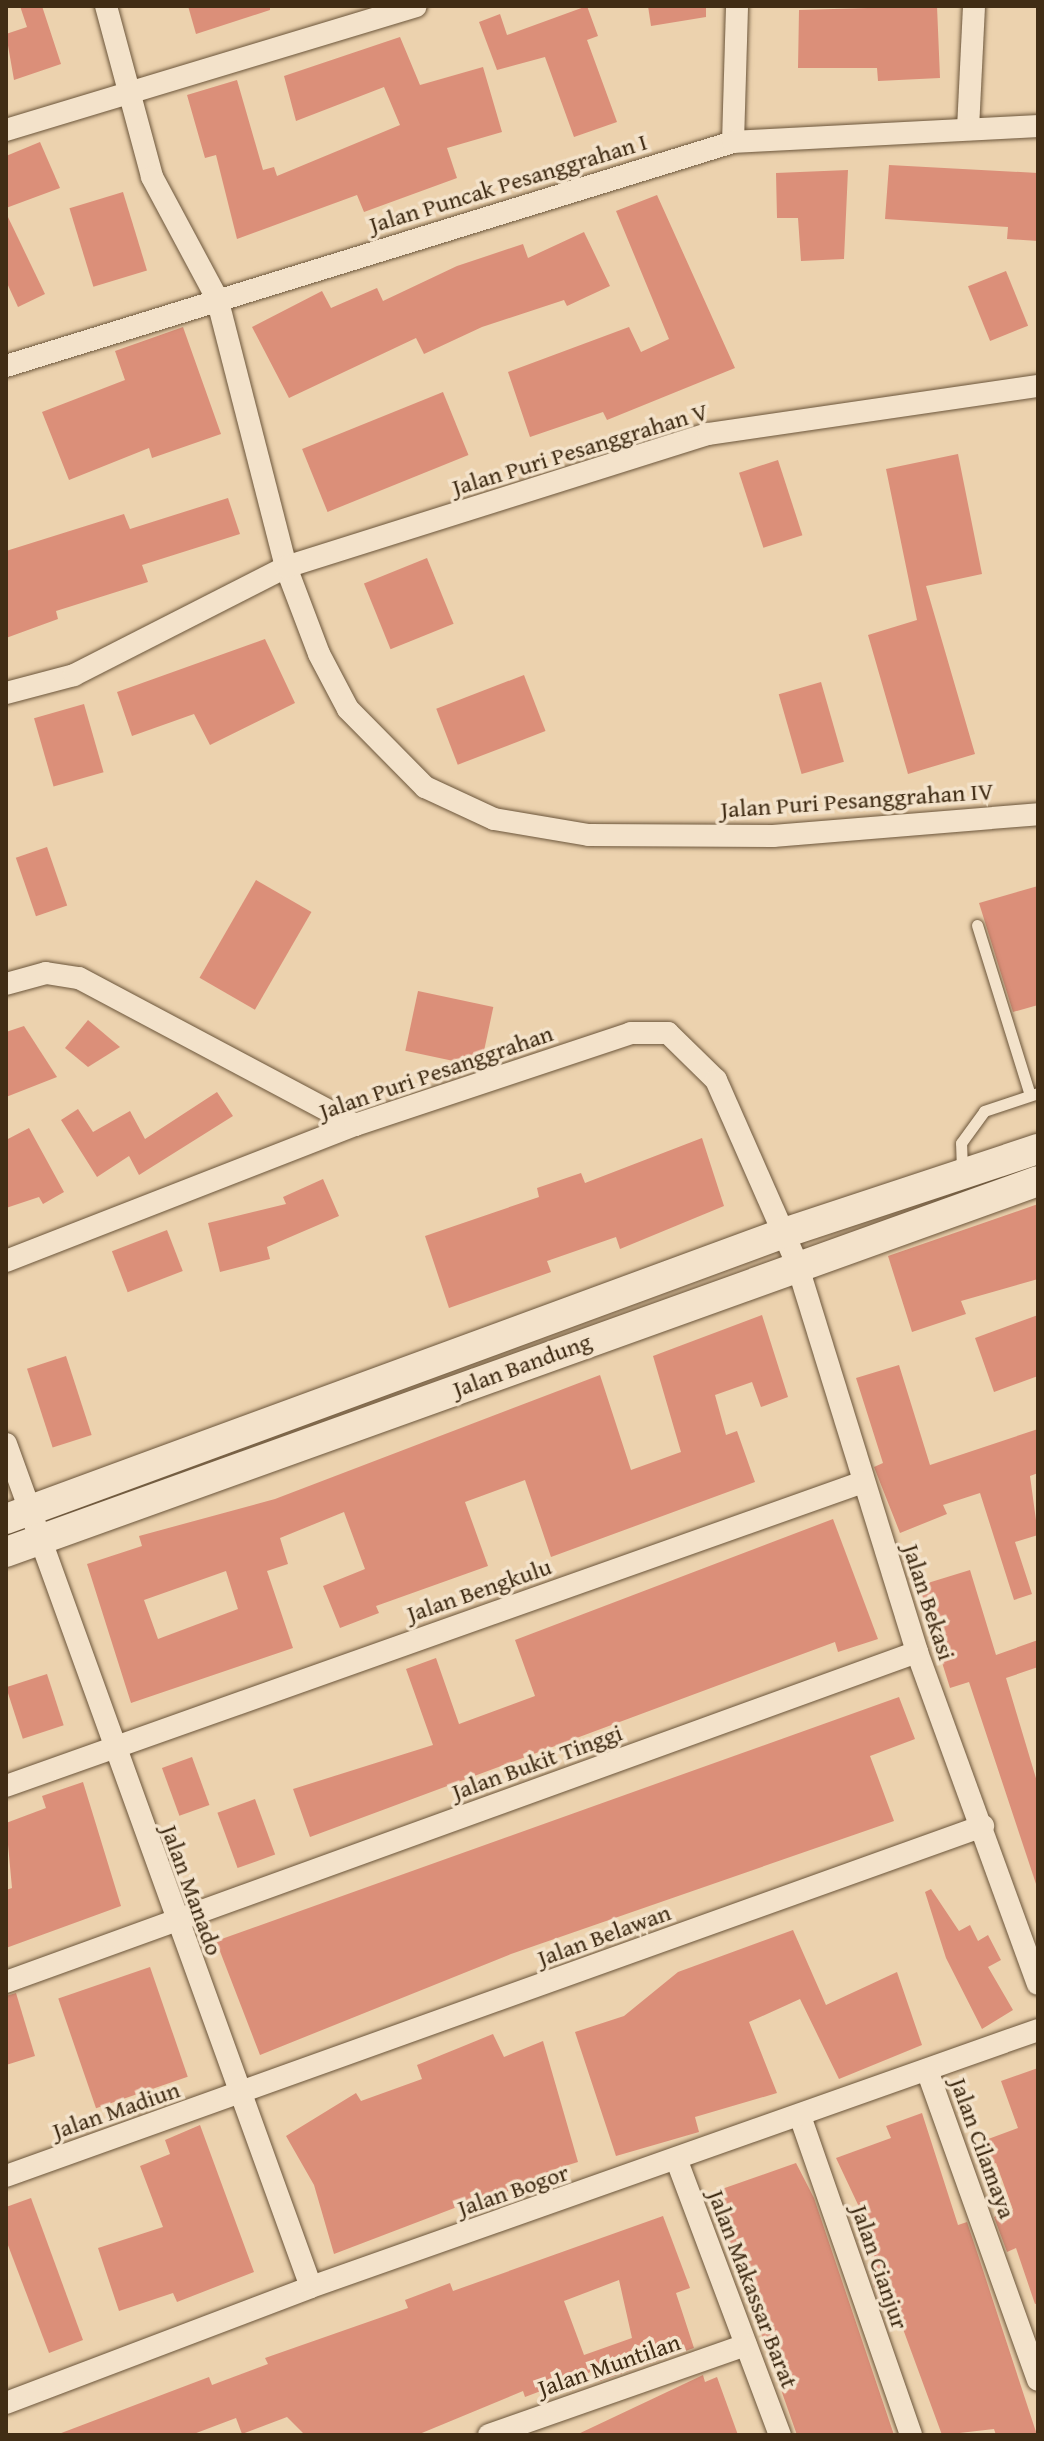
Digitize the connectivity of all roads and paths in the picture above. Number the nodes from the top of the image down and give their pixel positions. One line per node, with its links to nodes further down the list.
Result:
1 (106, 6): 5 (street, Jalan Puri Pesanggrahan IV)
2 (416, 6): 5 (street)
3 (737, 6): 9 (street)
4 (974, 6): 7 (street)
5 (126, 96): 8 (street); 10 (street, Jalan Puri Pesanggrahan IV)
6 (1038, 126): 7 (street, Jalan Puncak Pesanggrahan I)
7 (968, 129): 9 (street, Jalan Puncak Pesanggrahan I)
8 (6, 130)
9 (733, 142): 10 (street, Jalan Puncak Pesanggrahan I)
10 (217, 298): 11 (street, Jalan Puncak Pesanggrahan I); 13 (street, Jalan Puri Pesanggrahan IV)
11 (6, 366)
12 (1038, 386): 13 (street, Jalan Puri Pesanggrahan V)
13 (286, 567): 14 (street, Jalan Puri Pesanggrahan V); 15 (street, Jalan Puri Pesanggrahan IV)
14 (6, 693)
15 (1038, 814)
16 (977, 925): 18 (lane)
17 (6, 984): 19 (street)
18 (1034, 1094): 21 (lane)
19 (355, 1125): 23 (street, Jalan Puri Pesanggrahan); 24 (street, Jalan Puri Pesanggrahan)
20 (1038, 1149): 21 (street, Jalan Bandung)
21 (962, 1170): 23 (street, Jalan Bandung)
22 (1038, 1181): 25 (street, Jalan Bandung)
23 (784, 1233): 25 (street, Jalan Bekasi); 28 (street, Jalan Bandung)
24 (6, 1261)
25 (797, 1264): 27 (street, Jalan Bekasi); 29 (street, Jalan Bandung)
26 (6, 1444): 28 (street)
27 (863, 1482): 31 (street, Jalan Bekasi); 32 (street, Jalan Bengkulu)
28 (19, 1514): 29 (street, Jalan Manado)
29 (44, 1539): 30 (street, Jalan Bandung); 32 (street, Jalan Manado)
30 (6, 1552)
31 (917, 1652): 34 (street, Jalan Bekasi); 35 (street, Jalan Bukit Tinggi)
32 (112, 1746): 33 (street, Jalan Bengkulu); 35 (street, Jalan Manado)
33 (6, 1786)
34 (983, 1826): 37 (street, Jalan Bekasi); 40 (street, Jalan Belawan)
35 (175, 1921): 36 (street, Jalan Bukit Tinggi); 40 (street, Jalan Manado)
36 (6, 1982)
37 (1038, 1984)
38 (1038, 2030): 39 (street, Jalan Bogor)
39 (927, 2070): 41 (street, Jalan Bogor); 46 (street, Jalan Cilamaya)
40 (242, 2093): 43 (street, Jalan Madiun); 44 (street, Jalan Manado)
41 (800, 2116): 42 (street, Jalan Bogor); 50 (street, Jalan Cianjur)
42 (677, 2161): 44 (street, Jalan Bogor); 45 (street, Jalan Makassar Barat)
43 (6, 2176)
44 (311, 2287): 47 (street, Jalan Bogor)
45 (746, 2345): 48 (street, Jalan Muntilan); 49 (street, Jalan Makassar Barat)
46 (1038, 2380)
47 (6, 2403)
48 (489, 2435)
49 (780, 2435)
50 (911, 2435)

